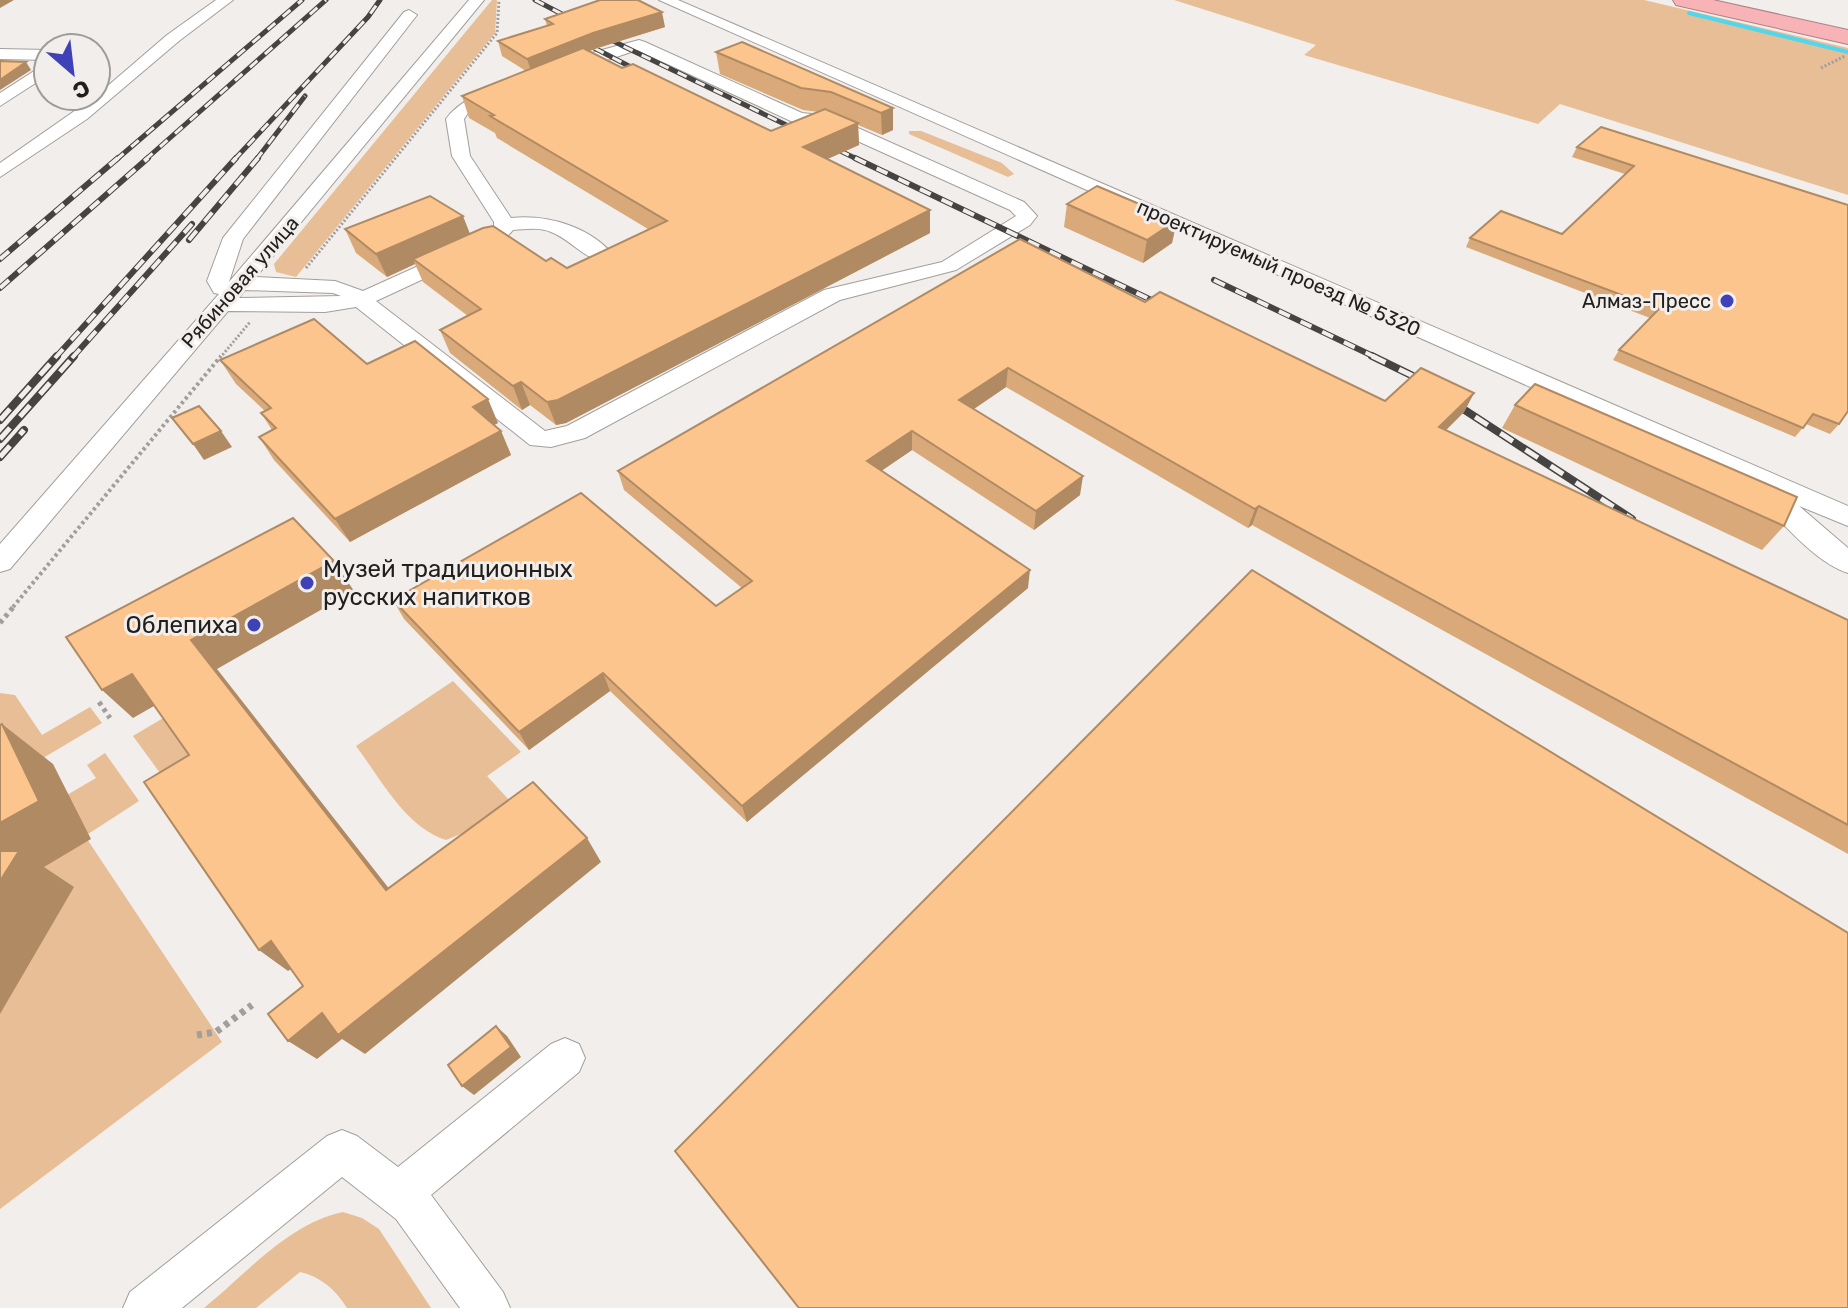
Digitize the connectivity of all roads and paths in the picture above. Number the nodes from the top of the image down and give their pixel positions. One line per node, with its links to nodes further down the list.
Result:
1 (226, 0): 19 (street)
2 (477, 0): 13 (street, Рябиновая улица)
3 (499, 0): 22 (path)
4 (666, 0): 26 (street, проектируемый проезд № 5320)
5 (1684, 0): 9 (highway)
6 (1763, 0): 8 (highway)
7 (409, 15): 23 (street)
8 (1848, 19)
9 (1845, 47): 14 (path)
10 (0, 54): 11 (street)
11 (32, 55)
12 (402, 57): 13 (street)
13 (427, 58): 23 (street, Рябиновая улица)
14 (1821, 68)
15 (547, 76): 24 (street)
16 (32, 78): 18 (street)
17 (519, 87): 20 (street)
18 (0, 101)
19 (0, 171)
20 (505, 225): 21 (street); 24 (street)
21 (605, 257)
22 (287, 284): 23 (street); 24 (street)
23 (232, 293): 25 (street); 28 (street, Рябиновая улица)
24 (362, 299): 25 (street)
25 (264, 304): 30 (path)
26 (1750, 474): 27 (street, проектируемый проезд № 5320); 29 (street)
27 (1844, 519)
28 (0, 562)
29 (1848, 563)
30 (0, 623)
31 (99, 702): 32 (path)
32 (110, 718)
33 (252, 1005): 34 (path)
34 (197, 1035)
35 (565, 1058): 36 (street)
36 (400, 1193): 37 (street); 38 (street)
37 (146, 1308)
38 (487, 1308)

